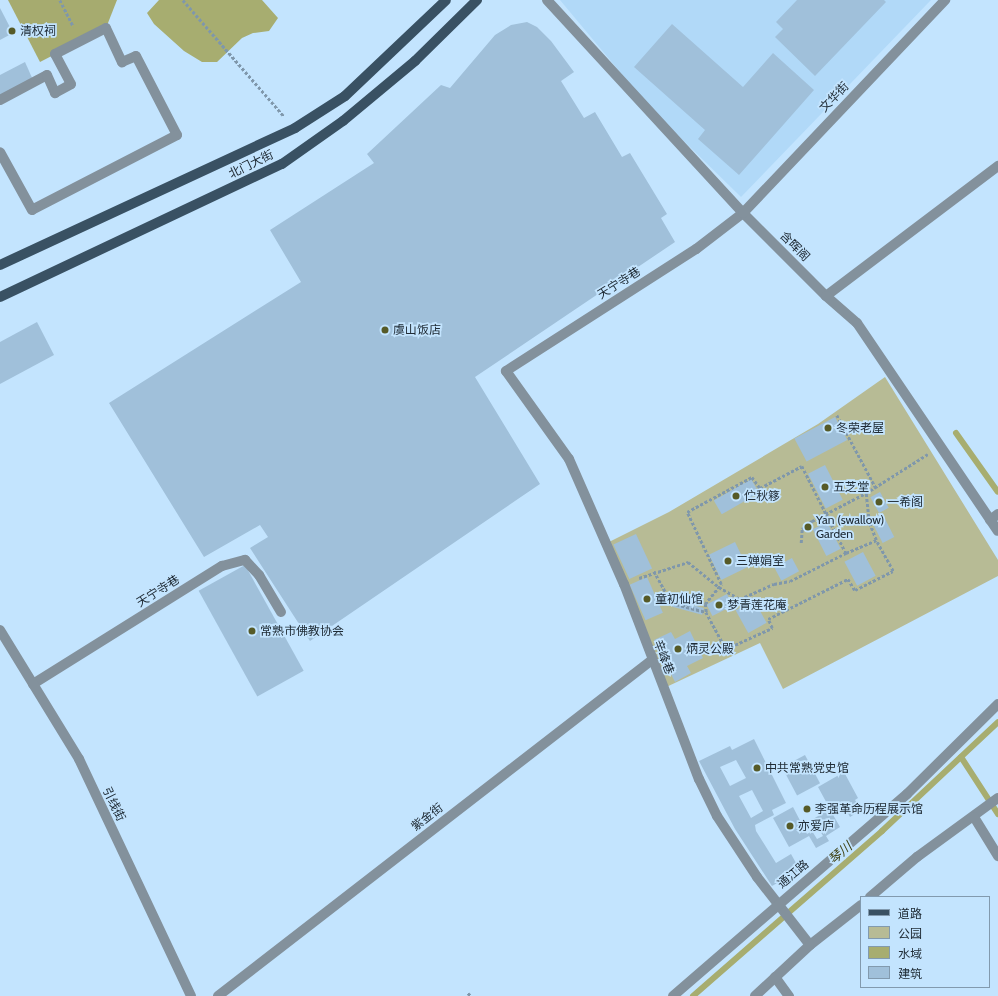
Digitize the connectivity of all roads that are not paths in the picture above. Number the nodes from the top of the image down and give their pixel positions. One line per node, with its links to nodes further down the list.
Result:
1 (446, 0): 9 (main road, 北门大街)
2 (477, 0): 11 (main road, 北门大街)
3 (547, 0): 8 (street, 含晖阁)
4 (945, 0): 8 (street, 文华街)
5 (0, 100): 6 (street)
6 (0, 152)
7 (998, 166): 10 (street)
8 (742, 213): 10 (street, 含晖阁); 12 (street, 天宁寺巷)
9 (0, 265)
10 (826, 296): 13 (street, 含晖阁)
11 (0, 297)
12 (506, 371): 17 (street, 辛峰巷)
13 (994, 517): 14 (street, 含晖阁)
14 (998, 531)
15 (281, 612): 18 (street, 天宁寺巷)
16 (0, 630): 18 (street, 引线街)
17 (652, 660): 24 (street, 辛峰巷); 29 (street, 紫金街)
18 (33, 684): 28 (street, 引线街)
19 (998, 704): 24 (street, 通江路)
20 (998, 798): 21 (street)
21 (974, 817): 22 (street); 23 (street)
22 (998, 856)
23 (871, 896)
24 (777, 904): 26 (street, 辛峰巷); 30 (street, 通江路)
25 (860, 906): 26 (street)
26 (810, 945): 27 (street)
27 (775, 977): 31 (street); 32 (street)
28 (191, 996)
29 (218, 996)
30 (673, 996)
31 (754, 996)
32 (789, 996)

